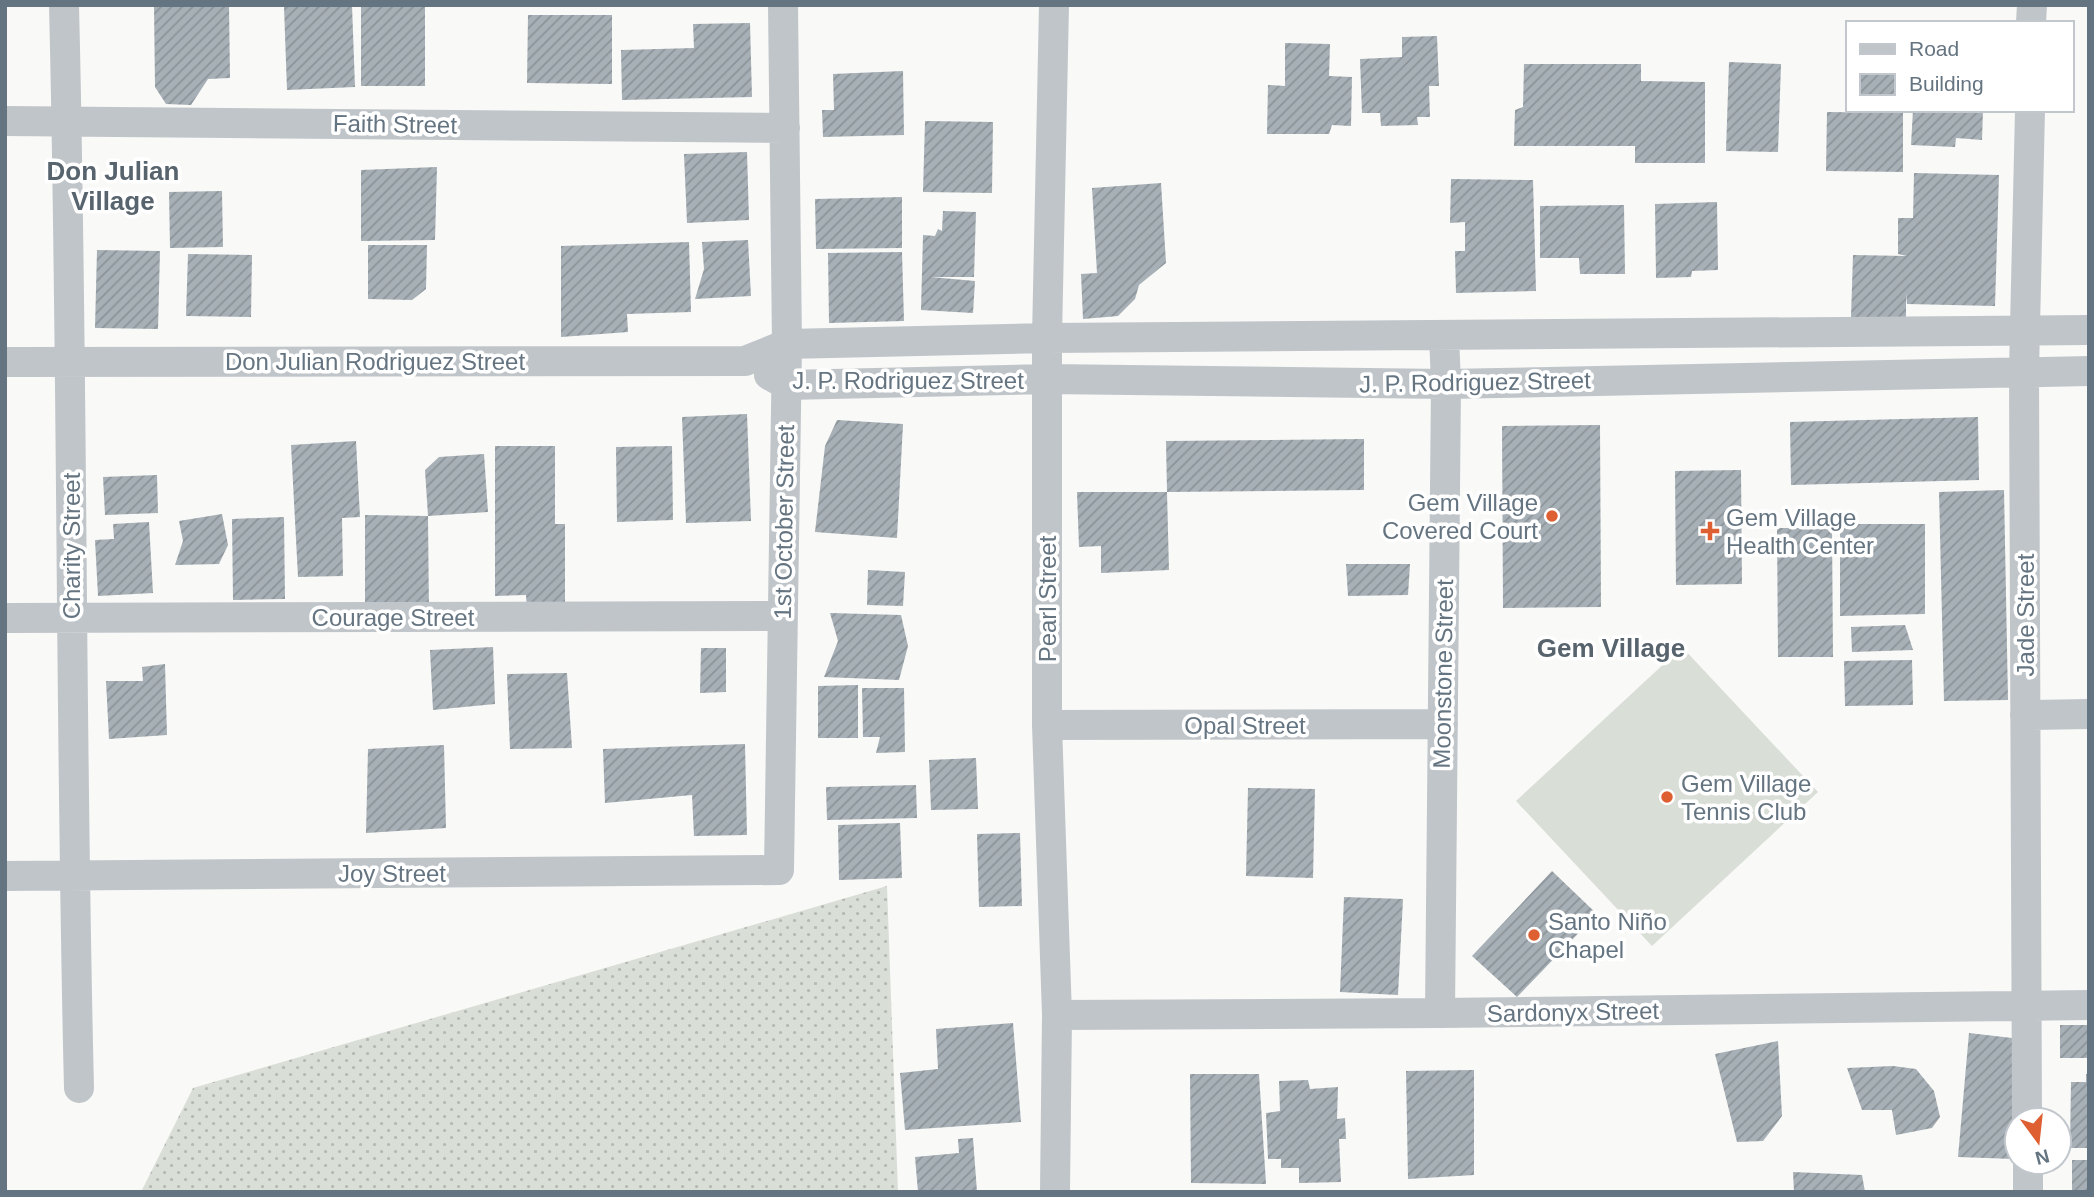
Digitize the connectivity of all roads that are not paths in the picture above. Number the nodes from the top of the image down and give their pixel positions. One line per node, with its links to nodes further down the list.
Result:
1 (64, 5): 6 (street, Charity Street)
2 (783, 5): 7 (street, 1st October Street)
3 (1054, 5): 13 (street, Pearl Street)
4 (2030, 112): 8 (street, Jade Street)
5 (5, 121): 6 (street, Faith Street)
6 (67, 121): 7 (street, Faith Street); 17 (street, Charity Street)
7 (785, 128): 14 (street, 1st October Street)
8 (2025, 330): 9 (street, J. P. Rodriguez Street); 10 (street, J. P. Rodriguez Street); 18 (street, Jade Street)
9 (2089, 330)
10 (1716, 332): 11 (street, J. P. Rodriguez Street); 20 (street)
11 (1444, 335): 12 (street, J. P. Rodriguez Street); 23 (street, Moonstone Street)
12 (1278, 336): 13 (street, J. P. Rodriguez Street); 22 (street)
13 (1047, 338): 14 (street, J. P. Rodriguez Street); 21 (street, Pearl Street)
14 (787, 344): 15 (street, J. P. Rodriguez Street); 24 (street, 1st October Street)
15 (745, 361): 17 (street, Don Julian Rodriguez Street); 24 (street, J. P. Rodriguez Street)
16 (5, 362): 17 (street, Don Julian Rodriguez Street)
17 (71, 362): 27 (street, Charity Street)
18 (2024, 371): 19 (street, J. P. Rodriguez Street); 20 (street, J. P. Rodriguez Street); 29 (street, Jade Street)
19 (2089, 371)
20 (1715, 378): 23 (street, J. P. Rodriguez Street)
21 (1048, 379): 22 (street, J. P. Rodriguez Street); 24 (street, J. P. Rodriguez Street); 31 (street, Pearl Street)
22 (1277, 382): 23 (street, J. P. Rodriguez Street)
23 (1446, 384): 30 (street, Moonstone Street)
24 (787, 385): 25 (street, 1st October Street)
25 (782, 616): 27 (street, Courage Street); 32 (street, 1st October Street)
26 (5, 618): 27 (street, Courage Street)
27 (71, 618): 34 (street, Charity Street)
28 (2089, 714): 29 (street)
29 (2025, 715): 36 (street, Jade Street)
30 (1443, 724): 31 (street, Opal Street); 37 (street, Moonstone Street)
31 (1047, 725): 38 (street, Pearl Street)
32 (779, 870): 34 (street, Joy Street)
33 (5, 876): 34 (street, Joy Street)
34 (74, 876): 39 (street, Charity Street)
35 (2089, 1005): 36 (street, Sardonyx Street)
36 (2026, 1006): 37 (street, Sardonyx Street); 40 (street, Jade Street)
37 (1440, 1013): 38 (street, Sardonyx Street)
38 (1057, 1015): 41 (street, Pearl Street)
39 (79, 1088)
40 (2027, 1106)
41 (1055, 1192)

